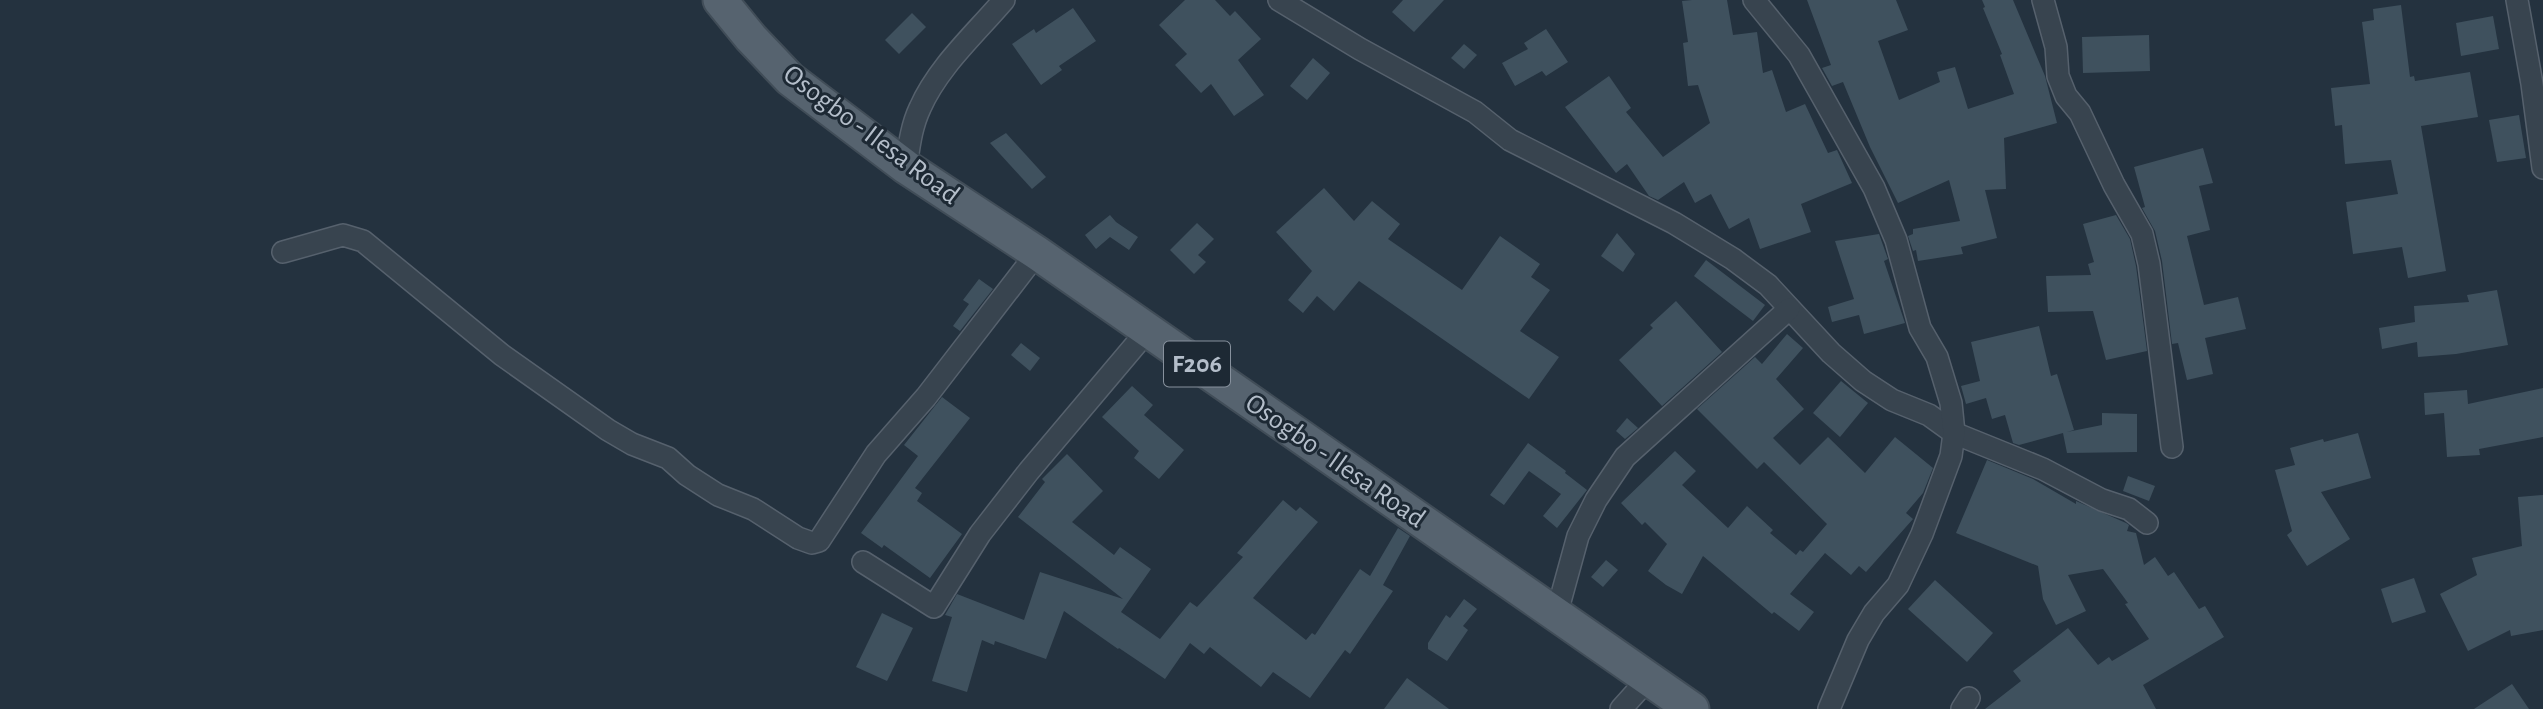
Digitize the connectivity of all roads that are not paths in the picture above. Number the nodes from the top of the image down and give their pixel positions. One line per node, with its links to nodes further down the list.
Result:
1 (720, 0): 7 (main road, Osogbo - Ilesa Road / F206)
2 (1004, 0): 7 (street)
3 (1279, 0): 11 (street)
4 (1755, 0): 13 (street)
5 (2043, 0): 16 (street)
6 (2517, 0): 8 (street)
7 (906, 167): 10 (main road, Osogbo - Ilesa Road / F206)
8 (2543, 168)
9 (283, 252): 10 (street)
10 (1037, 253): 12 (main road, Osogbo - Ilesa Road / F206)
11 (1789, 309): 14 (street); 19 (street)
12 (1148, 330): 18 (street); 19 (main road, Osogbo - Ilesa Road / F206)
13 (1951, 403): 14 (street); 15 (street)
14 (1929, 415): 15 (street)
15 (1954, 433): 17 (street); 23 (street)
16 (2172, 447)
17 (2147, 523)
18 (863, 562)
19 (1556, 616): 20 (main road, Osogbo - Ilesa Road / F206)
20 (1647, 679): 21 (street); 22 (main road, Osogbo - Ilesa Road / F206)
21 (1621, 709)
22 (1692, 709)
23 (1829, 709)

